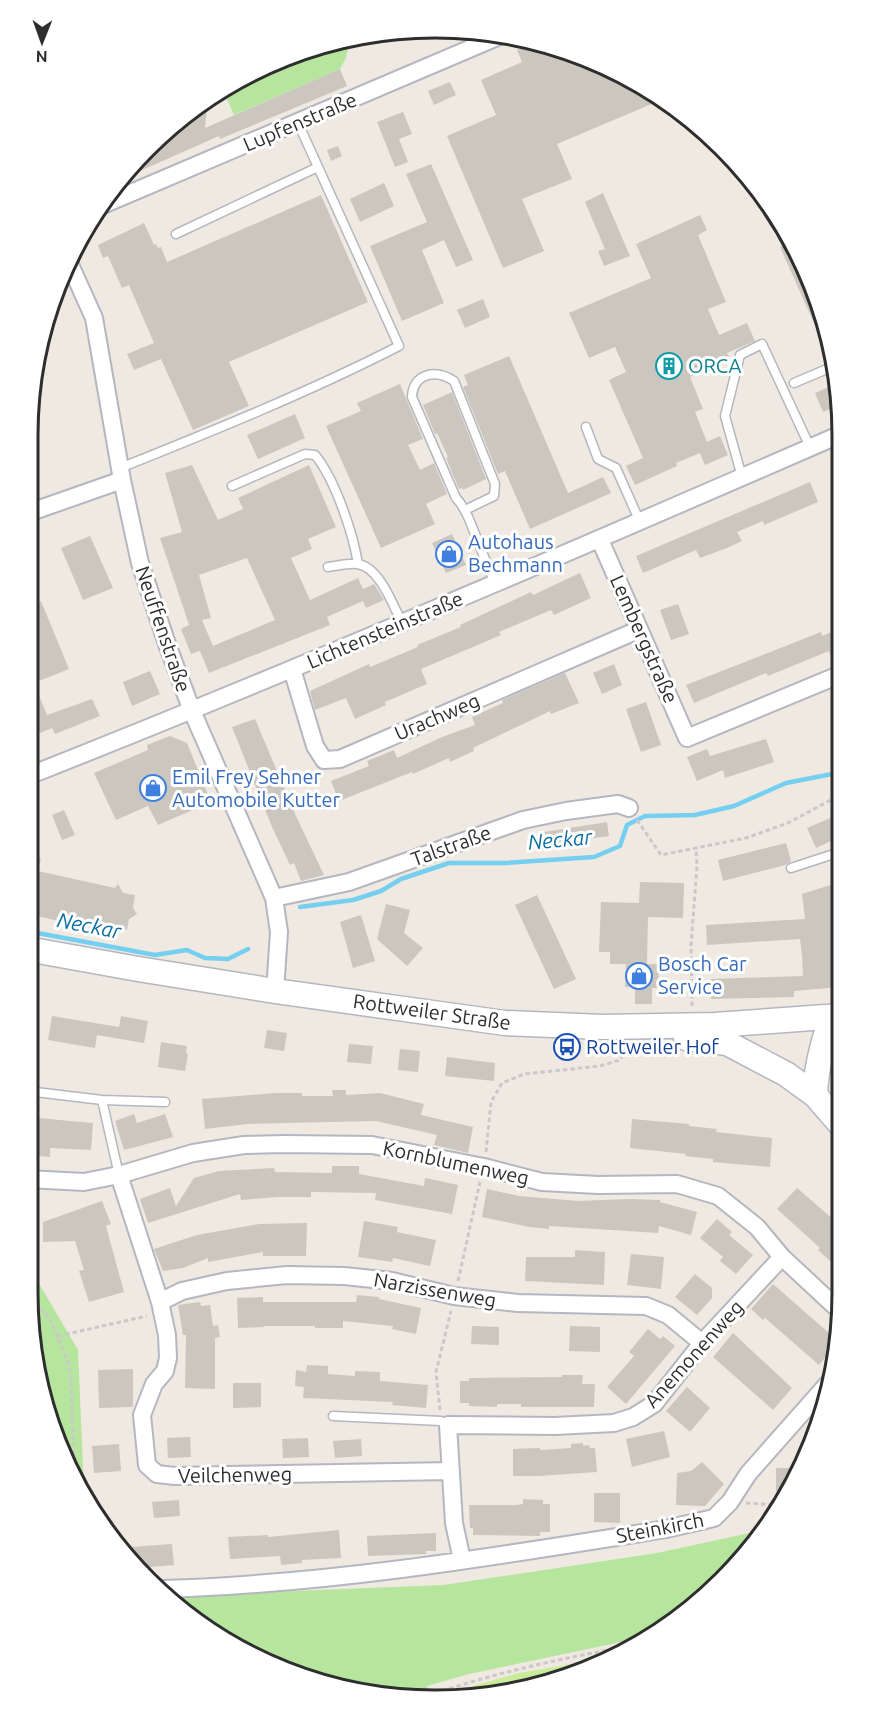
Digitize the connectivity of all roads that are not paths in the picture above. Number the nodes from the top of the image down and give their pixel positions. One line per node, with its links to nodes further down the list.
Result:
1 (488, 41): 2 (street, Lupfenstraße)
2 (298, 123): 3 (lane); 4 (street, Lupfenstraße)
3 (318, 167): 5 (lane); 12 (lane)
4 (115, 200)
5 (177, 234)
6 (73, 271): 12 (street, Neuffenstraße)
7 (826, 369): 8 (lane)
8 (794, 383)
9 (586, 427): 17 (lane)
10 (832, 439): 11 (street, Lichtensteinstraße)
11 (810, 447): 13 (street, Lichtensteinstraße); 13 (lane)
12 (121, 474): 15 (street); 26 (street, Neuffenstraße)
13 (742, 477): 17 (street, Lichtensteinstraße)
14 (232, 486): 19 (lane)
15 (38, 509)
16 (465, 510): 16 (lane); 21 (lane)
17 (640, 522): 18 (street, Lichtensteinstraße)
18 (600, 540): 21 (street, Lichtensteinstraße); 23 (street, Lembergstraße)
19 (358, 564): 20 (lane); 22 (lane)
20 (328, 567)
21 (495, 584): 22 (street, Lichtensteinstraße)
22 (402, 623): 24 (street, Lichtensteinstraße)
23 (638, 630): 24 (street, Urachweg); 25 (street, Lembergstraße)
24 (292, 669): 26 (street, Lichtensteinstraße)
25 (832, 678)
26 (192, 711): 27 (street, Lichtensteinstraße); 31 (street, Neuffenstraße)
27 (38, 772)
28 (628, 808): 31 (street, Talstraße)
29 (832, 855): 30 (lane)
30 (791, 868)
31 (274, 898): 33 (street, Neuffenstraße)
32 (38, 951): 33 (main road, Rottweiler Straße)
33 (275, 991): 36 (main road, Rottweiler Straße)
34 (832, 1017): 36 (main road, Rottweiler Straße)
35 (832, 1025): 38 (main road)
36 (603, 1027): 38 (main road)
37 (38, 1091): 39 (lane)
38 (815, 1095): 41 (main road)
39 (102, 1100): 40 (lane); 42 (lane)
40 (165, 1102)
41 (832, 1115)
42 (119, 1175): 43 (street, Kornblumenweg); 44 (street, Kornblumenweg); 46 (street, Veilchenweg)
43 (38, 1180)
44 (782, 1257): 45 (street, Kornblumenweg); 47 (street, Anemonenweg)
45 (832, 1303)
46 (161, 1307): 47 (street, Narzissenweg); 51 (street, Veilchenweg)
47 (702, 1343): 50 (street, Anemonenweg)
48 (818, 1394): 52 (street, Steinkirch)
49 (333, 1416): 50 (lane)
50 (445, 1423): 51 (street)
51 (451, 1471): 52 (street)
52 (462, 1560): 53 (street, Steinkirch)
53 (170, 1589)

